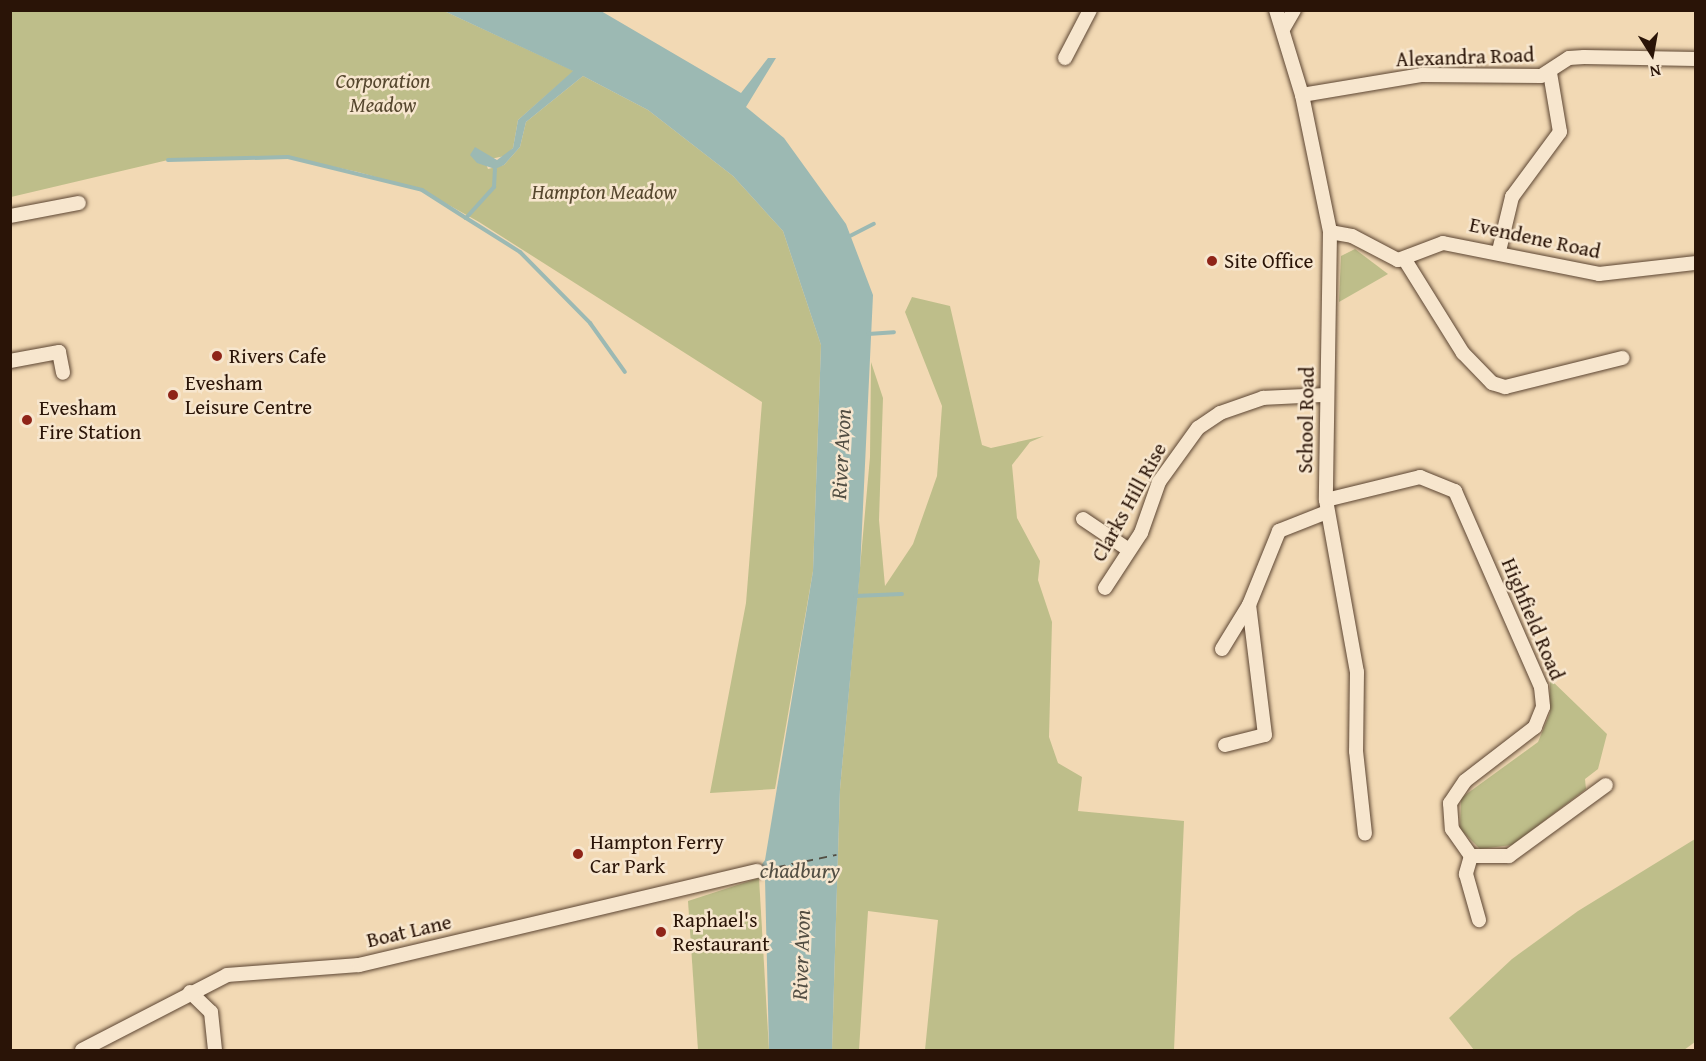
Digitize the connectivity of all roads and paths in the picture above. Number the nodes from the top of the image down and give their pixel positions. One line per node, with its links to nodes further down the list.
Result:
1 (1090, 10): 5 (street)
2 (1276, 10): 4 (street, School Road)
3 (1294, 10): 4 (street)
4 (1283, 29): 8 (street, School Road)
5 (1065, 58)
6 (1695, 59): 7 (street, Alexandra Road)
7 (1550, 73): 8 (street, Alexandra Road); 12 (street)
8 (1302, 94): 11 (street, School Road)
9 (80, 203): 10 (street)
10 (10, 216)
11 (1330, 232): 13 (street); 18 (street, School Road)
12 (1499, 251): 13 (street, Evendene Road); 14 (street, Evendene Road)
13 (1405, 260): 15 (street)
14 (1695, 263)
15 (1622, 358)
16 (10, 361): 17 (street)
17 (63, 373)
18 (1325, 395): 19 (street, School Road); 21 (street, Clarks Hill Rise)
19 (1327, 506): 23 (street, Highfield Road); 27 (street, School Road); 28 (street, Highfield Road)
20 (1083, 519): 21 (street)
21 (1129, 550): 22 (street, Clarks Hill Rise)
22 (1105, 588)
23 (1250, 605): 24 (street, Highfield Road); 25 (street)
24 (1222, 649)
25 (1225, 745)
26 (1606, 785): 28 (street)
27 (1365, 834)
28 (1471, 856): 30 (street)
29 (757, 871): 31 (street, Boat Lane)
30 (1479, 920)
31 (190, 992): 32 (street, Boat Lane); 34 (street)
32 (116, 1043): 33 (street, Boat Lane)
33 (82, 1050)
34 (215, 1050)

